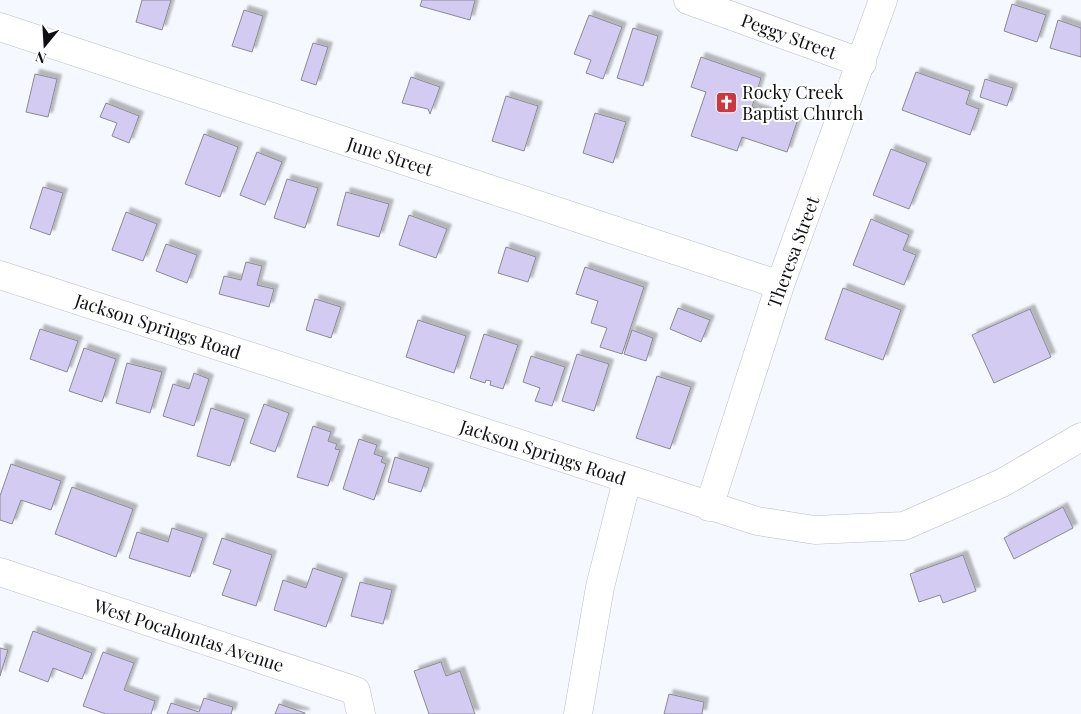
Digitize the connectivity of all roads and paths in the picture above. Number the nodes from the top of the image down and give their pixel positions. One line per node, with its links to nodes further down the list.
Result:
1 (688, 0): 4 (street, Peggy Street)
2 (883, 0): 4 (street, Theresa Street)
3 (0, 27): 6 (street, June Street)
4 (862, 63): 6 (street, Theresa Street)
5 (0, 275): 8 (street, Jackson Springs Road)
6 (780, 285): 9 (street, Theresa Street)
7 (1081, 437): 9 (street, Jackson Springs Road)
8 (627, 480): 9 (street, Jackson Springs Road); 12 (street)
9 (709, 506)
10 (0, 572): 11 (street, West Pocahontas Avenue)
11 (360, 714)
12 (578, 714)

